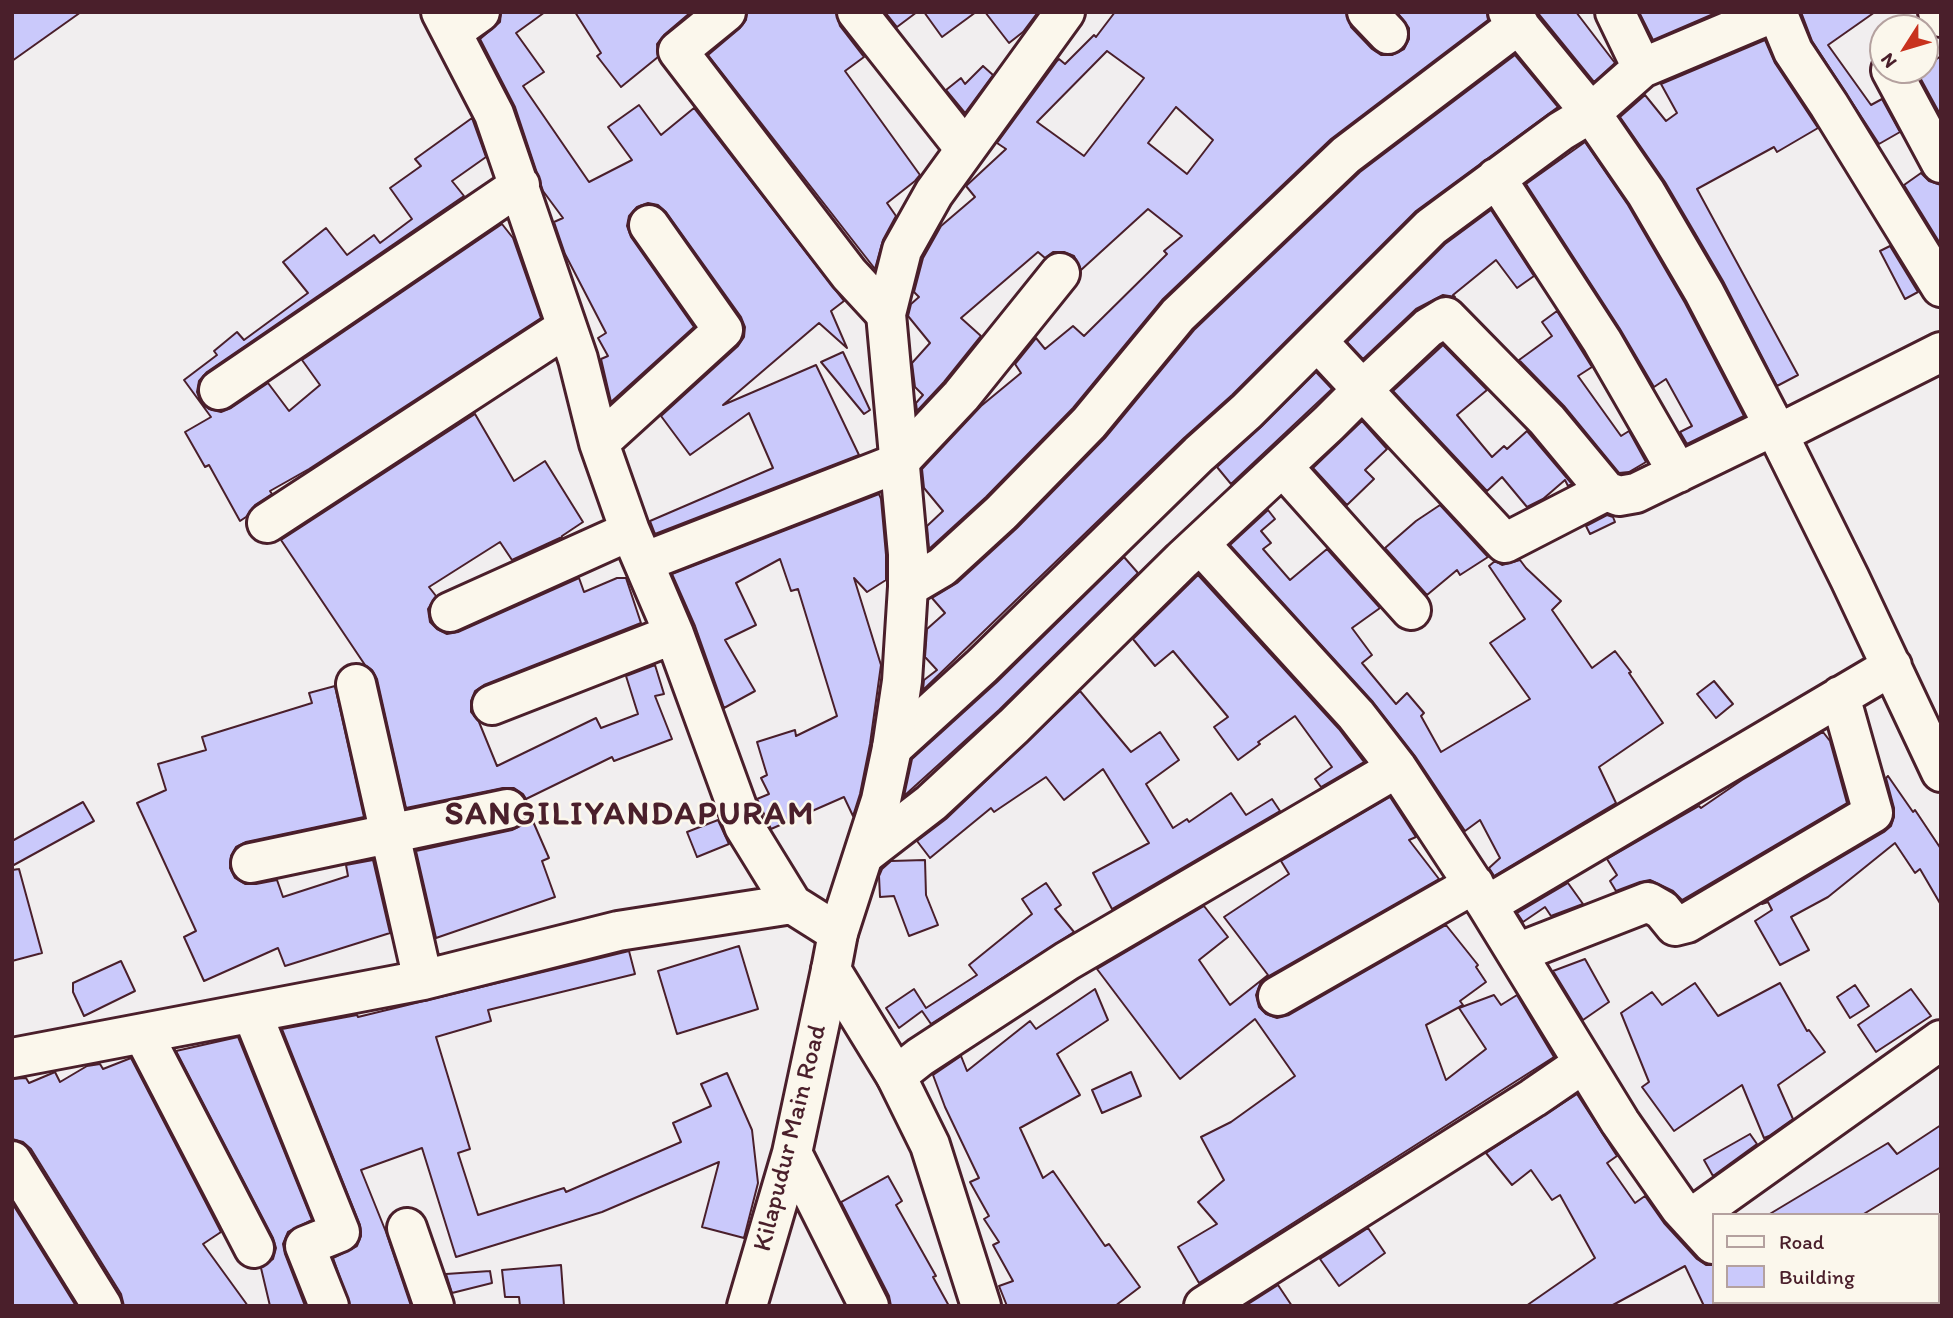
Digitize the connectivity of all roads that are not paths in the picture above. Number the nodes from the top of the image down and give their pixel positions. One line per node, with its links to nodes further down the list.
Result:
1 (726, 12): 20 (street)
2 (857, 12): 13 (street)
3 (1065, 12): 13 (street, Kilapudur Main Road)
4 (1615, 12): 10 (street)
5 (1938, 12): 7 (street)
6 (1759, 16): 10 (street); 19 (street)
7 (1941, 17)
8 (1514, 18): 12 (street); 35 (street)
9 (457, 19): 16 (street)
10 (1642, 68): 12 (street)
11 (1899, 84): 14 (street)
12 (1591, 113): 15 (street); 26 (street)
13 (965, 149): 20 (street, Kilapudur Main Road)
14 (1941, 163)
15 (1496, 178): 22 (street); 30 (street)
16 (520, 185): 21 (street); 24 (street)
17 (649, 225): 27 (street)
18 (1060, 274): 28 (street)
19 (1941, 287)
20 (886, 314): 28 (street, Kilapudur Main Road)
21 (567, 327): 27 (street); 32 (street)
22 (1318, 342): 25 (street); 43 (street)
23 (1941, 352): 26 (street)
24 (219, 390)
25 (1362, 390): 29 (street); 31 (street); 31 (street)
26 (1776, 430): 30 (street); 39 (street)
27 (599, 443): 34 (street)
28 (898, 463): 34 (street); 35 (street, Kilapudur Main Road)
29 (1283, 467): 33 (street); 36 (street)
30 (1678, 473): 31 (street)
31 (1606, 491)
32 (267, 523)
33 (1200, 544): 44 (street); 48 (street)
34 (637, 547): 37 (street); 38 (street)
35 (908, 587): 43 (street, Kilapudur Main Road)
36 (1411, 610)
37 (450, 612)
38 (674, 634): 42 (street); 51 (street)
39 (1892, 666): 41 (street); 45 (street)
40 (356, 684): 47 (street)
41 (1840, 696): 50 (street); 53 (street)
42 (492, 705)
43 (892, 748): 48 (street, Kilapudur Main Road)
44 (1397, 768): 50 (street); 62 (street)
45 (1941, 772)
46 (508, 809): 47 (street)
47 (390, 834): 49 (street); 55 (street)
48 (865, 854): 52 (street, Kilapudur Main Road)
49 (251, 863)
50 (1481, 894): 53 (street); 56 (street)
51 (792, 904): 52 (street); 55 (street)
52 (838, 933): 54 (street, Kilapudur Main Road)
53 (1517, 953): 61 (street)
54 (831, 970): 62 (street); 63 (street, Kilapudur Main Road)
55 (423, 980): 57 (street)
56 (1278, 996)
57 (252, 1013): 58 (street); 70 (street)
58 (143, 1034): 60 (street); 68 (street)
59 (1941, 1040): 65 (street)
60 (12, 1058)
61 (1584, 1063): 67 (street); 75 (street)
62 (896, 1076): 74 (street)
63 (792, 1153): 72 (street, Kilapudur Main Road); 73 (street)
64 (12, 1161): 69 (street)
65 (1725, 1213)
66 (407, 1228): 71 (street)
67 (1702, 1231)
68 (254, 1248)
69 (102, 1306)
70 (329, 1306)
71 (434, 1306)
72 (747, 1306)
73 (869, 1306)
74 (981, 1306)
75 (1205, 1306)

